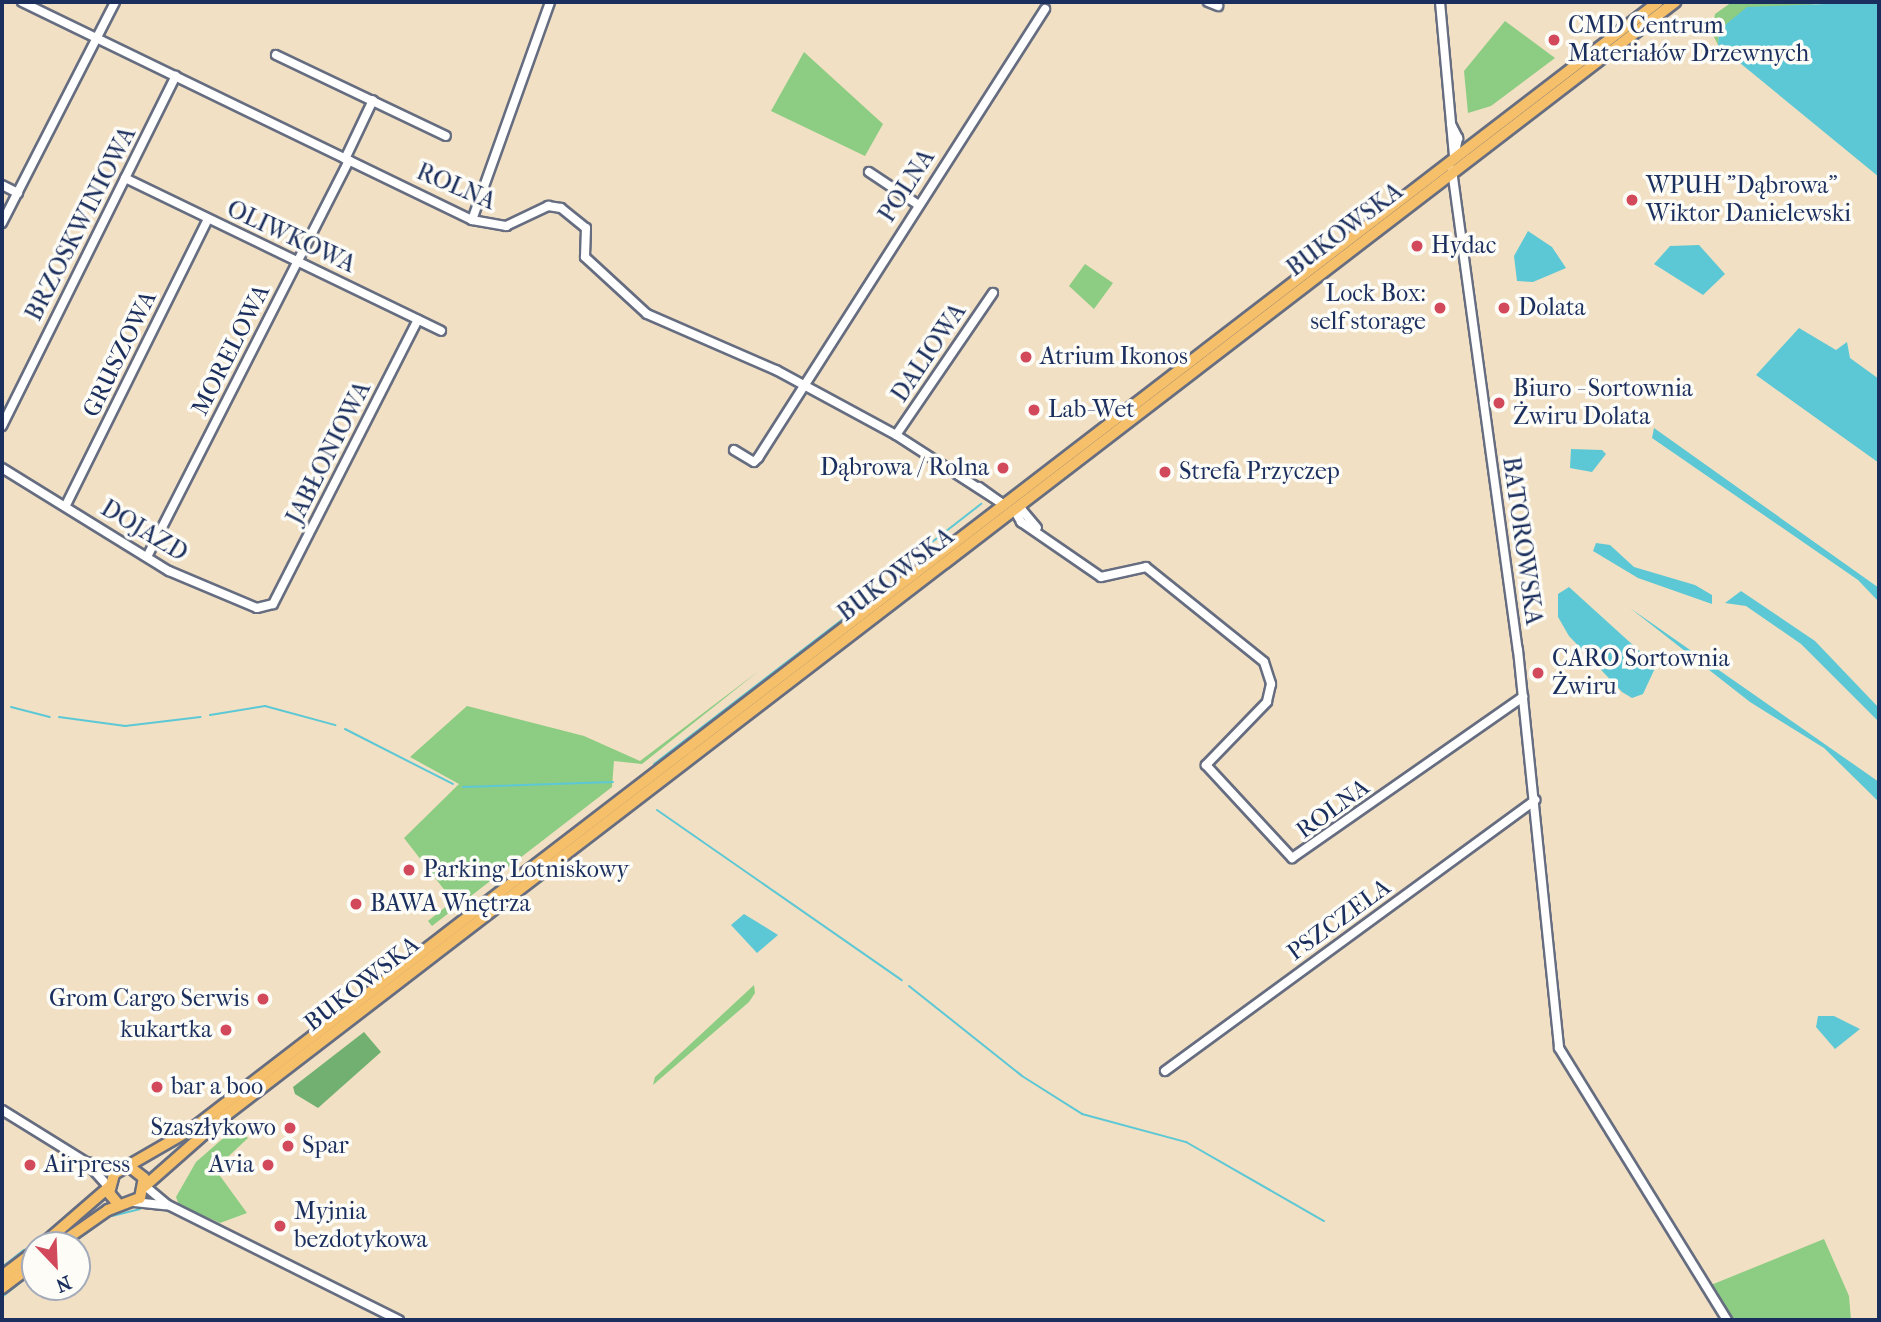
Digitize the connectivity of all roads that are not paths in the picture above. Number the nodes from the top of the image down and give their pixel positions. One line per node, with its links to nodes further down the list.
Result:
1 (22, 2): 10 (street, ROLNA)
2 (115, 2): 10 (street)
3 (550, 2): 27 (street)
4 (1208, 2): 8 (street)
5 (1440, 2): 14 (street, BATOROWSKA)
6 (1658, 2): 16 (main road, BUKOWSKA)
7 (1675, 2): 21 (main road, BUKOWSKA)
8 (1218, 6)
9 (1045, 9): 25 (street, POLNA)
10 (98, 38): 12 (street, ROLNA); 24 (street)
11 (275, 55): 13 (street)
12 (176, 76): 19 (street, ROLNA); 22 (street, BRZOSKWINIOWA)
13 (373, 100): 15 (street); 19 (street, MORELOWA)
14 (1451, 124): 17 (street, BATOROWSKA); 18 (street, BATOROWSKA)
15 (446, 136)
16 (1481, 136): 17 (street); 18 (main road, BUKOWSKA)
17 (1458, 138): 18 (street, BATOROWSKA)
18 (1454, 157): 21 (street, BATOROWSKA); 38 (main road, BUKOWSKA)
19 (347, 160): 27 (street, ROLNA); 29 (street, MORELOWA)
20 (869, 172): 25 (street)
21 (1451, 176): 40 (main road, BUKOWSKA); 43 (street, BATOROWSKA)
22 (125, 178): 26 (street, OLIWKOWA); 34 (street, BRZOSKWINIOWA)
23 (2, 185): 24 (street)
24 (18, 193): 28 (street)
25 (918, 204): 33 (street, POLNA)
26 (208, 219): 29 (street, OLIWKOWA); 39 (street, GRUSZOWA)
27 (472, 220): 33 (street, ROLNA)
28 (2, 223)
29 (298, 261): 31 (street, OLIWKOWA); 41 (street, MORELOWA)
30 (993, 293): 35 (street, DALIOWA)
31 (418, 320): 32 (street, OLIWKOWA); 42 (street, JABŁONIOWA)
32 (441, 331)
33 (804, 385): 35 (street, ROLNA); 36 (street, POLNA)
34 (2, 426)
35 (896, 435): 38 (street, ROLNA)
36 (734, 450)
37 (2, 468): 39 (street, DOJAZD)
38 (1003, 504): 40 (street, ROLNA); 48 (main road, BUKOWSKA)
39 (66, 505): 41 (street, DOJAZD)
40 (1015, 511): 43 (street, ROLNA); 49 (main road, BUKOWSKA)
41 (148, 555): 42 (street, DOJAZD)
42 (274, 604)
43 (1523, 697): 44 (street, BATOROWSKA)
44 (1535, 800): 45 (street, PSZCZELA); 61 (street, BATOROWSKA)
45 (1166, 1071)
46 (2, 1110): 47 (street)
47 (86, 1162): 48 (street); 50 (street)
48 (126, 1168): 49 (main road); 50 (main road)
49 (145, 1186): 51 (main road); 53 (street)
50 (109, 1187): 52 (main road); 54 (main road)
51 (134, 1202): 52 (main road); 53 (street)
52 (119, 1205): 55 (main road)
53 (169, 1205): 60 (street)
54 (58, 1231)
55 (79, 1231)
56 (21, 1262): 58 (main road)
57 (21, 1274): 59 (main road)
58 (2, 1276)
59 (2, 1288)
60 (399, 1320)
61 (1727, 1320)

